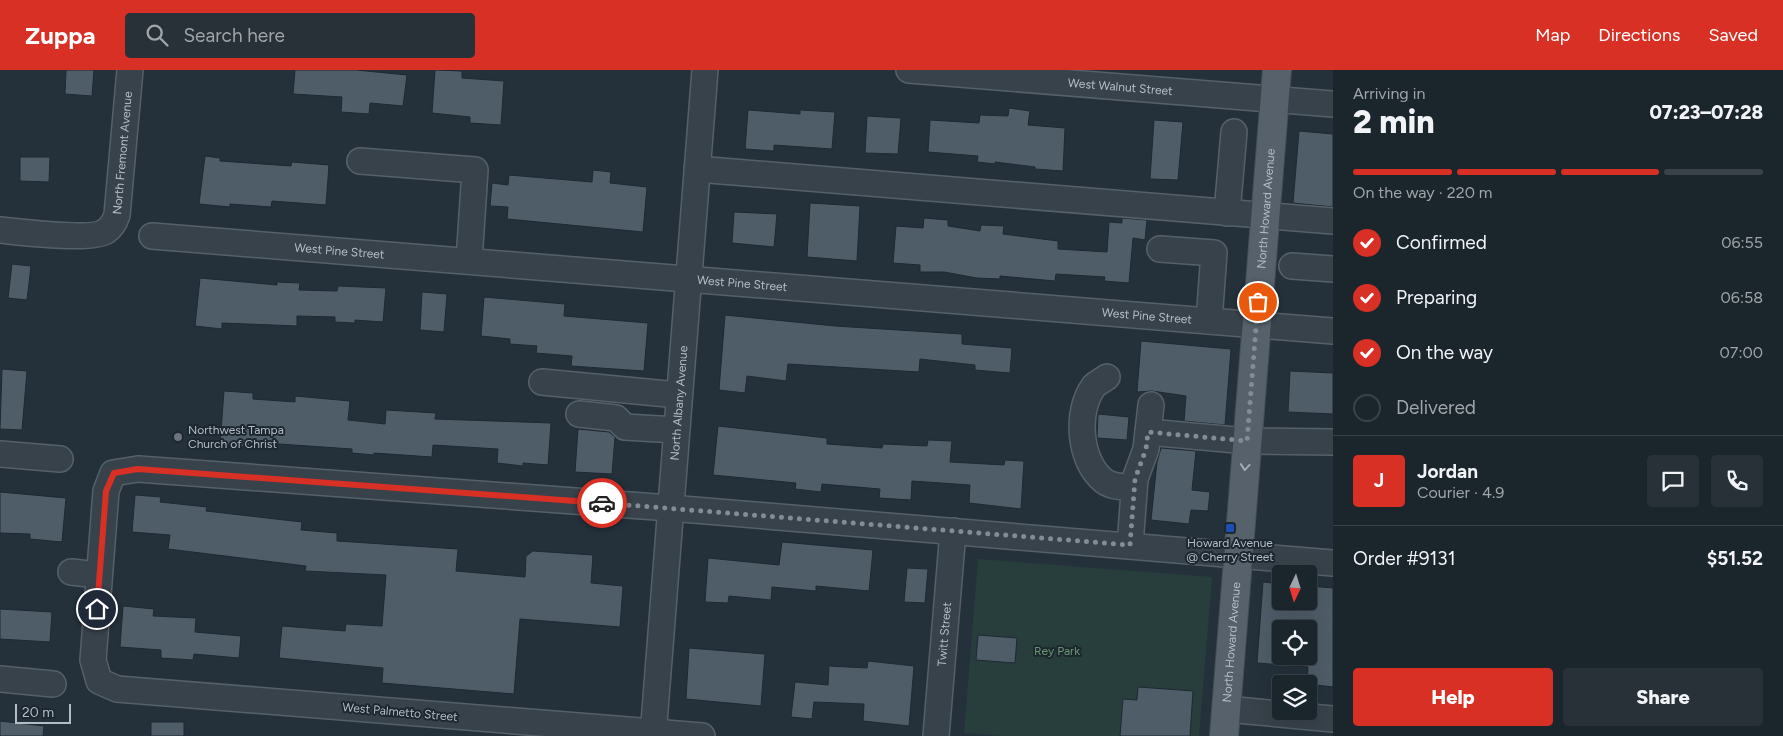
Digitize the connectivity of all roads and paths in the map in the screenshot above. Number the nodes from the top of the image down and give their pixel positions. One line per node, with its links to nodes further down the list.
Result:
1 (130, 70): 13 (street, North Fremont Avenue)
2 (705, 70): 9 (street, North Albany Avenue)
3 (909, 70): 5 (street, West Walnut Street)
4 (1277, 70): 5 (main road, North Howard Avenue)
5 (1275, 99): 6 (street, West Walnut Street); 11 (main road, North Howard Avenue)
6 (1333, 104)
7 (1234, 132): 10 (street)
8 (360, 161): 16 (street)
9 (697, 169): 10 (street); 19 (street, North Albany Avenue)
10 (1227, 213): 11 (street)
11 (1265, 216): 12 (street); 21 (main road, North Howard Avenue)
12 (1333, 221)
13 (0, 230)
14 (152, 236): 16 (street, West Pine Street)
15 (1160, 249): 20 (street)
16 (469, 261): 19 (street, West Pine Street)
17 (1292, 266): 18 (street)
18 (1333, 269)
19 (688, 279): 20 (street, West Pine Street); 25 (street, North Albany Avenue)
20 (1209, 321): 21 (street, West Pine Street)
21 (1256, 325): 22 (street, West Pine Street); 30 (main road, North Howard Avenue)
22 (1333, 331)
23 (1107, 378): 34 (street)
24 (542, 382): 25 (street)
25 (678, 395): 28 (street, North Albany Avenue)
26 (1151, 405): 29 (street)
27 (579, 414): 28 (street)
28 (676, 430): 35 (street, North Albany Avenue)
29 (1148, 432): 30 (street); 34 (street)
30 (1247, 441): 31 (street); 38 (main road, North Howard Avenue, one-way to 38)
31 (1333, 442)
32 (0, 454): 33 (street)
33 (60, 459)
34 (1134, 488): 37 (street)
35 (670, 508): 36 (street); 41 (street); 46 (street, North Albany Avenue)
36 (953, 531): 37 (street); 48 (street, Twitt Street)
37 (1130, 545): 38 (street)
38 (1238, 554): 39 (street); 44 (main road, North Howard Avenue)
39 (1333, 562)
40 (71, 572): 41 (street)
41 (100, 575): 46 (street, West Palmetto Street)
42 (0, 679): 43 (street)
43 (53, 684)
44 (1226, 709): 45 (street); 49 (main road, North Howard Avenue)
45 (1333, 719)
46 (653, 734): 47 (street, West Palmetto Street)
47 (702, 736)
48 (936, 736)
49 (1224, 736)

